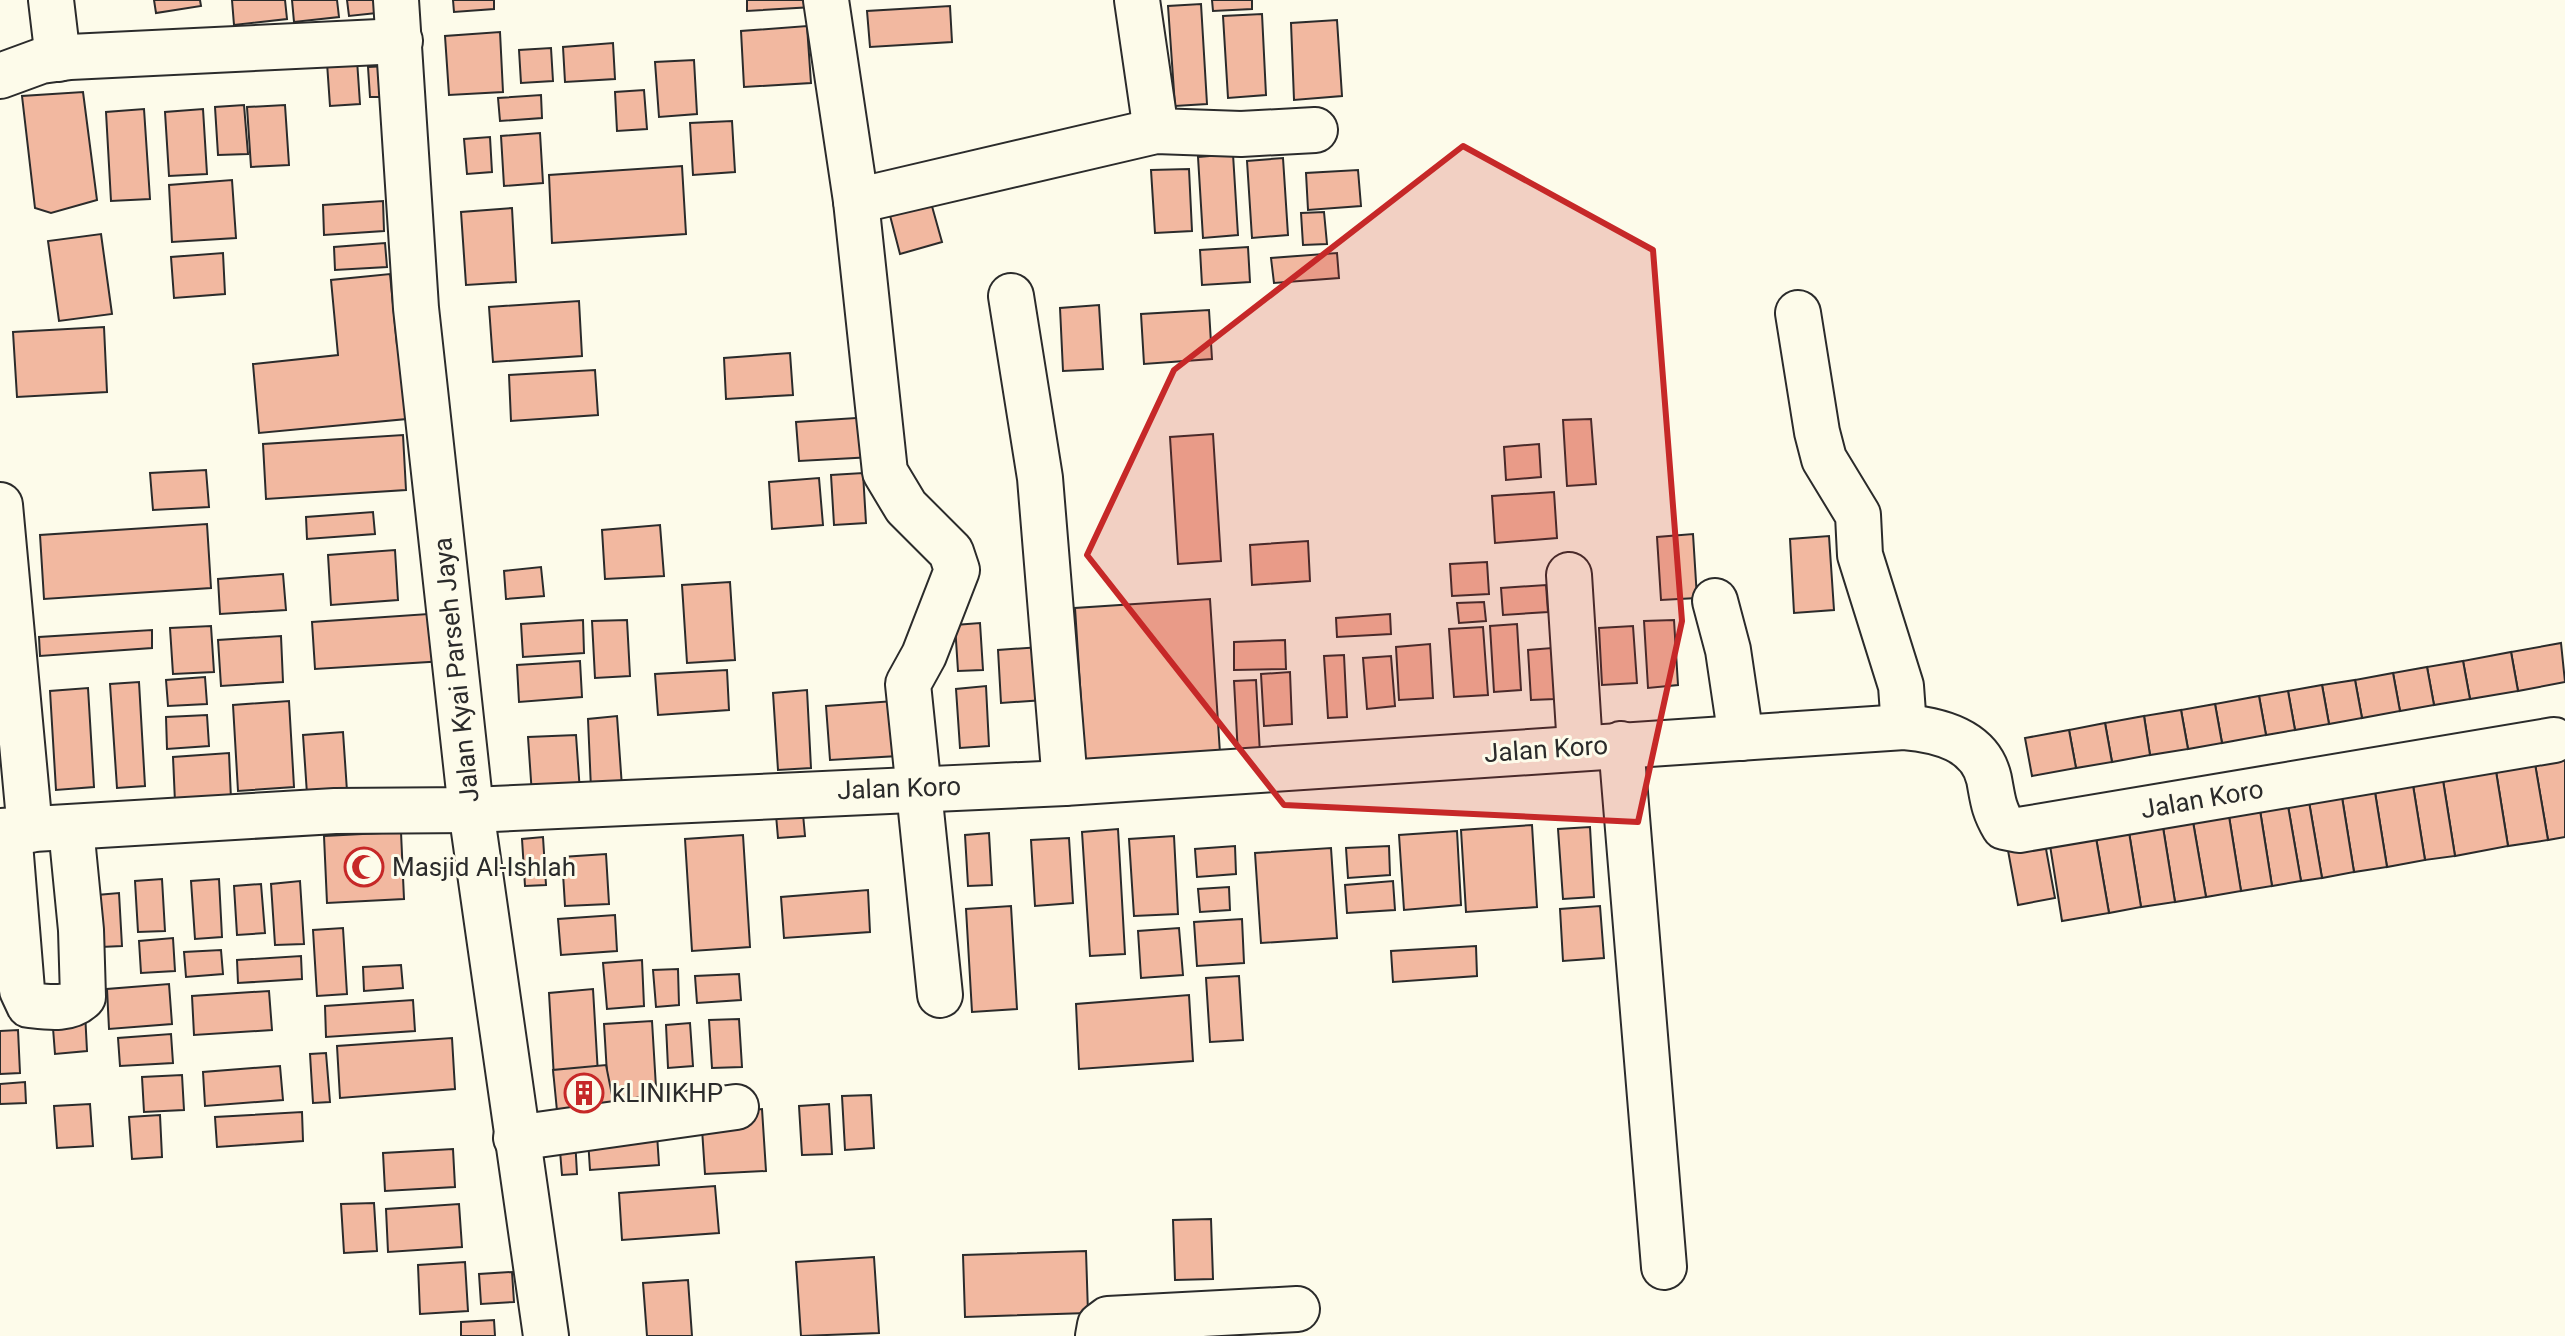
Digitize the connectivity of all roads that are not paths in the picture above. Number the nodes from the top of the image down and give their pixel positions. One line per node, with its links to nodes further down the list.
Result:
1 (51, 0): 5 (street)
2 (826, 0): 9 (street)
3 (1137, 0): 8 (street)
4 (398, 20): 5 (street); 21 (street, Jalan Kyai Parseh Jaya)
5 (58, 59): 6 (street)
6 (0, 76)
7 (1315, 130): 8 (street)
8 (1156, 131): 9 (street)
9 (856, 201): 20 (street)
10 (1011, 296): 19 (street)
11 (1798, 313): 15 (street)
12 (0, 505): 22 (street)
13 (1569, 575): 18 (street)
14 (1715, 601): 16 (street)
15 (1923, 729): 16 (street, Jalan Koro); 17 (street, Jalan Koro)
16 (1741, 738): 18 (street, Jalan Koro)
17 (2554, 740)
18 (1601, 745): 19 (street, Jalan Koro); 26 (street)
19 (1065, 783): 20 (street, Jalan Koro)
20 (920, 787): 21 (street, Jalan Koro); 23 (street)
21 (471, 810): 22 (street, Jalan Koro); 25 (street, Jalan Kyai Parseh Jaya)
22 (28, 830)
23 (940, 995)
24 (736, 1107): 25 (street)
25 (516, 1138): 28 (street, Jalan Kyai Parseh Jaya)
26 (1664, 1267)
27 (1297, 1309): 29 (street)
28 (546, 1336)
29 (1098, 1336)

